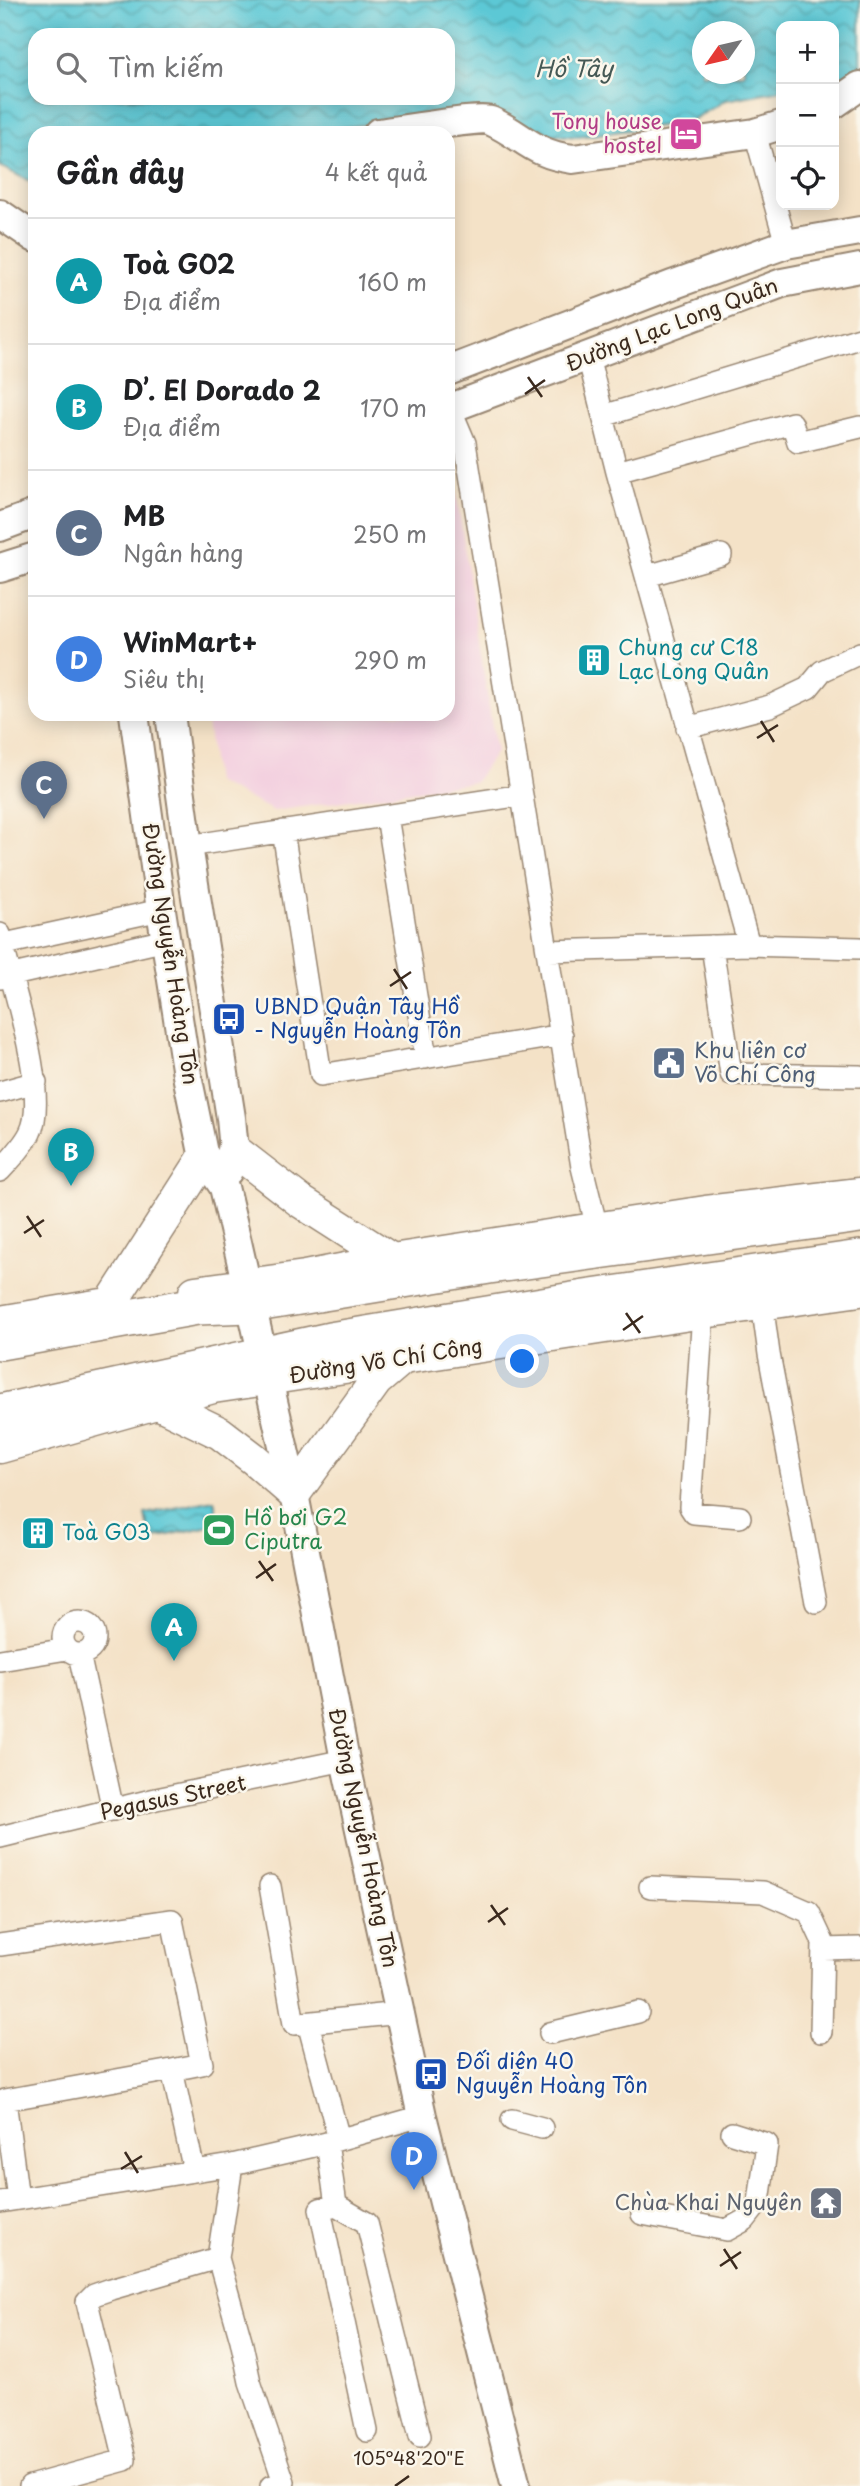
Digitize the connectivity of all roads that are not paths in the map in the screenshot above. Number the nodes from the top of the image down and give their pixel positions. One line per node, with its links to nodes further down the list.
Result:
1 (860, 86): 2 (main road)
2 (839, 101)
3 (425, 126): 4 (main road)
4 (768, 129): 8 (street)
5 (0, 214): 7 (main road)
6 (860, 231): 8 (main road, Đường Lạc Long Quân)
7 (28, 233)
8 (786, 244): 12 (main road, Đường Lạc Long Quân)
9 (860, 268): 11 (main road, Đường Lạc Long Quân)
10 (860, 338): 14 (street)
11 (588, 356): 13 (main road, Đường Lạc Long Quân); 14 (street)
12 (455, 368)
13 (455, 405)
14 (603, 416): 17 (street)
15 (455, 420): 28 (street)
16 (860, 427): 17 (street)
17 (617, 472): 23 (street)
18 (28, 517): 19 (main road)
19 (0, 527)
20 (721, 555): 23 (street)
21 (28, 559): 22 (main road)
22 (0, 568)
23 (647, 576): 27 (street)
24 (860, 653): 27 (street)
25 (135, 721): 32 (main road, Đường Nguyễn Hoàng Tôn)
26 (171, 721): 31 (main road, Đường Nguyễn Hoàng Tôn)
27 (687, 728): 35 (street)
28 (522, 795): 29 (street); 38 (street)
29 (387, 816): 30 (street); 41 (street)
30 (283, 831): 31 (street); 41 (street)
31 (188, 846): 45 (main road, Đường Nguyễn Hoàng Tôn)
32 (161, 910): 33 (main road, Đường Nguyễn Hoàng Tôn); 34 (street)
33 (166, 940): 39 (street); 46 (main road, Đường Nguyễn Hoàng Tôn)
34 (1, 942): 39 (street)
35 (748, 945): 36 (street); 37 (street)
36 (712, 946): 38 (street); 42 (street)
37 (860, 948)
38 (548, 951): 40 (street)
39 (5, 977): 43 (street)
40 (562, 1035): 41 (street); 51 (street)
41 (426, 1058)
42 (860, 1076)
43 (36, 1082): 44 (street); 47 (street)
44 (0, 1092)
45 (234, 1150): 48 (main road, Đường Nguyễn Hoàng Tôn); 53 (main road)
46 (204, 1158): 48 (main road, Đường Nguyễn Hoàng Tôn); 58 (main road)
47 (0, 1171)
48 (224, 1187): 56 (main road, Đường Nguyễn Hoàng Tôn)
49 (860, 1194): 51 (main road)
50 (860, 1214): 56 (highway)
51 (597, 1228): 53 (main road)
52 (860, 1258): 63 (highway, Đường Võ Chí Công)
53 (392, 1260): 54 (main road)
54 (305, 1277): 56 (highway)
55 (860, 1290): 59 (main road, Đường Võ Chí Công)
56 (248, 1294): 57 (highway); 65 (main road, Đường Nguyễn Hoàng Tôn)
57 (185, 1301): 58 (main road); 62 (highway)
58 (111, 1303): 61 (main road)
59 (762, 1303): 60 (main road, Đường Võ Chí Công); 72 (street)
60 (703, 1312): 64 (main road, Đường Võ Chí Công); 71 (street)
61 (0, 1322)
62 (0, 1341)
63 (343, 1353): 64 (main road, Đường Võ Chí Công); 65 (highway, Đường Võ Chí Công)
64 (403, 1358): 70 (main road)
65 (264, 1367): 66 (highway); 68 (highway, Đường Võ Chí Công); 70 (main road, Đường Nguyễn Hoàng Tôn)
66 (213, 1387): 67 (main road)
67 (156, 1402): 69 (main road); 70 (main road)
68 (0, 1413)
69 (0, 1447)
70 (294, 1494): 74 (main road, Đường Nguyễn Hoàng Tôn)
71 (740, 1517)
72 (816, 1602)
73 (0, 1660): 75 (street)
74 (345, 1760): 75 (street, Pegasus Street); 83 (main road, Đường Nguyễn Hoàng Tôn)
75 (113, 1810): 76 (street, Pegasus Street)
76 (0, 1838)
77 (270, 1886): 84 (street)
78 (650, 1887): 81 (street)
79 (0, 1945): 87 (street)
80 (860, 1948): 81 (street)
81 (823, 1949): 85 (street)
82 (638, 2012): 86 (street)
83 (400, 2013): 84 (street); 88 (main road, Đường Nguyễn Hoàng Tôn)
84 (308, 2022): 92 (street)
85 (821, 2032)
86 (550, 2033)
87 (172, 2070): 94 (street); 95 (street)
88 (422, 2116): 92 (street); 103 (main road, Đường Nguyễn Hoàng Tôn)
89 (512, 2120): 90 (street)
90 (542, 2128)
91 (732, 2133): 97 (street)
92 (333, 2141): 93 (street); 96 (street)
93 (232, 2165): 94 (street); 98 (street)
94 (194, 2171): 95 (street)
95 (9, 2200)
96 (336, 2205): 99 (street); 100 (street)
97 (642, 2214)
98 (218, 2258): 101 (street); 102 (street)
99 (367, 2431)
100 (420, 2436)
101 (31, 2486)
102 (271, 2486)
103 (516, 2486)

